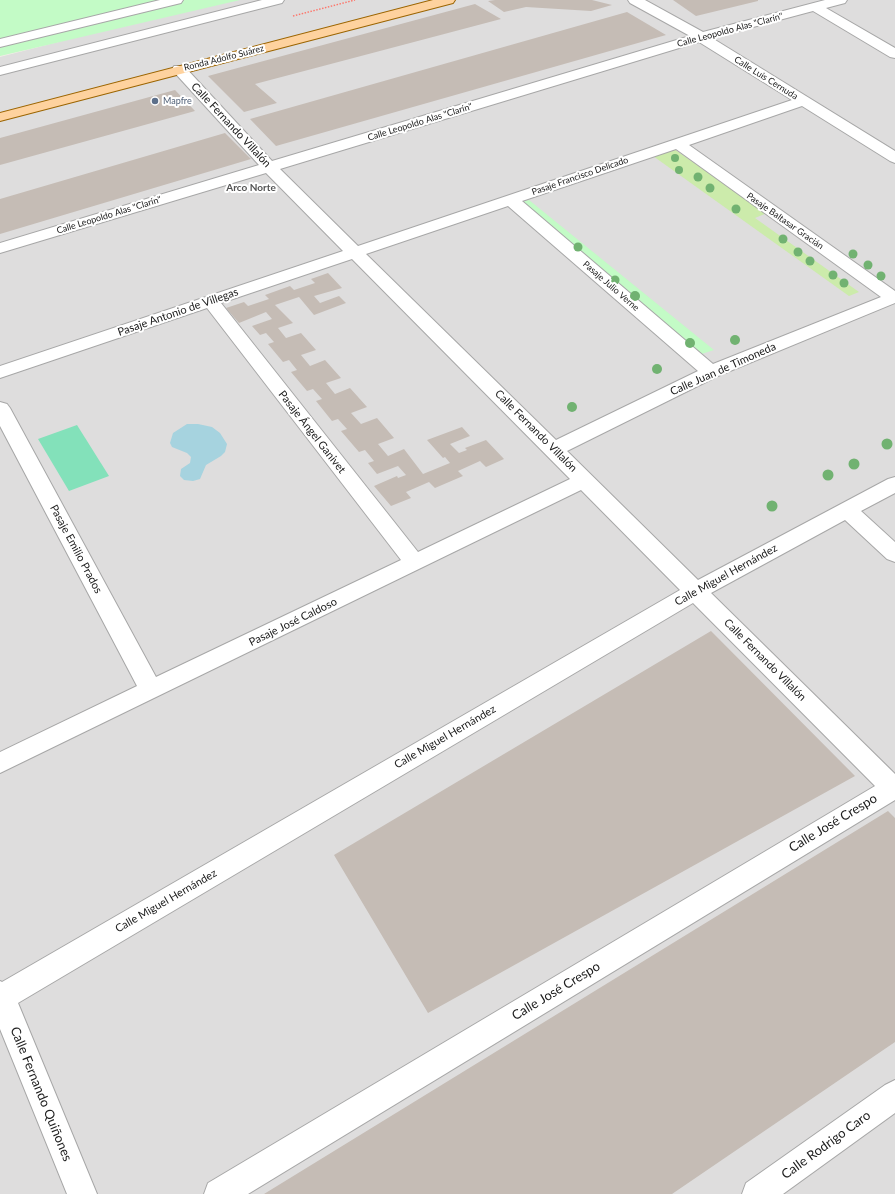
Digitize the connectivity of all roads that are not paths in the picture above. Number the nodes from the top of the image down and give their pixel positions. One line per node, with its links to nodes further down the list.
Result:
1 (176, 0): 8 (street)
2 (277, 0): 11 (street)
3 (448, 0): 10 (main road, Ronda Adolfo Suárez)
4 (635, 0): 7 (street, Calle Luis Cernuda)
5 (840, 0): 6 (street, Calle Leopoldo Alas "Clarín")
6 (815, 7): 7 (street, Calle Leopoldo Alas "Clarín"); 9 (street)
7 (701, 37): 12 (street, Calle Luis Cernuda); 16 (street, Calle Leopoldo Alas "Clarín")
8 (0, 43)
9 (895, 54)
10 (179, 69): 13 (main road, Ronda Adolfo Suárez); 16 (street, Calle Fernando Villalón)
11 (0, 71)
12 (803, 101): 14 (street, Pasaje Francisco Delicado); 15 (street, Calle Luis Cernuda)
13 (0, 117)
14 (677, 143): 17 (street, Pasaje Francisco Delicado); 20 (street, Pasaje Baltasar Gracián)
15 (895, 158)
16 (269, 167): 18 (street, Calle Leopoldo Alas "Clarín"); 19 (street, Calle Fernando Villalón)
17 (511, 200): 19 (street, Pasaje Francisco Delicado); 23 (street, Pasaje Julio Verne)
18 (0, 248)
19 (356, 252): 21 (street, Pasaje Antonio de Villegas); 25 (street, Calle Fernando Villalón)
20 (894, 297): 23 (street, Calle Juan de Timoneda)
21 (210, 301): 22 (street, Pasaje Antonio de Villegas); 30 (street, Pasaje Ángel Ganivet)
22 (0, 372)
23 (711, 372): 25 (street, Calle Juan de Timoneda)
24 (0, 408): 32 (street, Pasaje Emilio Prados)
25 (554, 449): 26 (street, Calle Fernando Villalón)
26 (585, 480): 30 (street, Pasaje José Caldoso); 31 (street, Calle Fernando Villalón)
27 (895, 484): 28 (street, Calle Miguel Hernández)
28 (847, 510): 29 (street); 31 (street, Calle Miguel Hernández)
29 (895, 554)
30 (415, 563): 32 (street, Pasaje José Caldoso)
31 (696, 591): 34 (street, Calle Fernando Villalón); 35 (street, Calle Miguel Hernández)
32 (151, 690): 33 (street, Pasaje José Caldoso)
33 (0, 763)
34 (894, 789): 38 (street, Calle José Crespo)
35 (0, 996): 37 (street, Calle Fernando Quiñones)
36 (895, 1095): 39 (street, Calle Rodrigo Caro)
37 (82, 1194)
38 (219, 1194)
39 (757, 1194)

